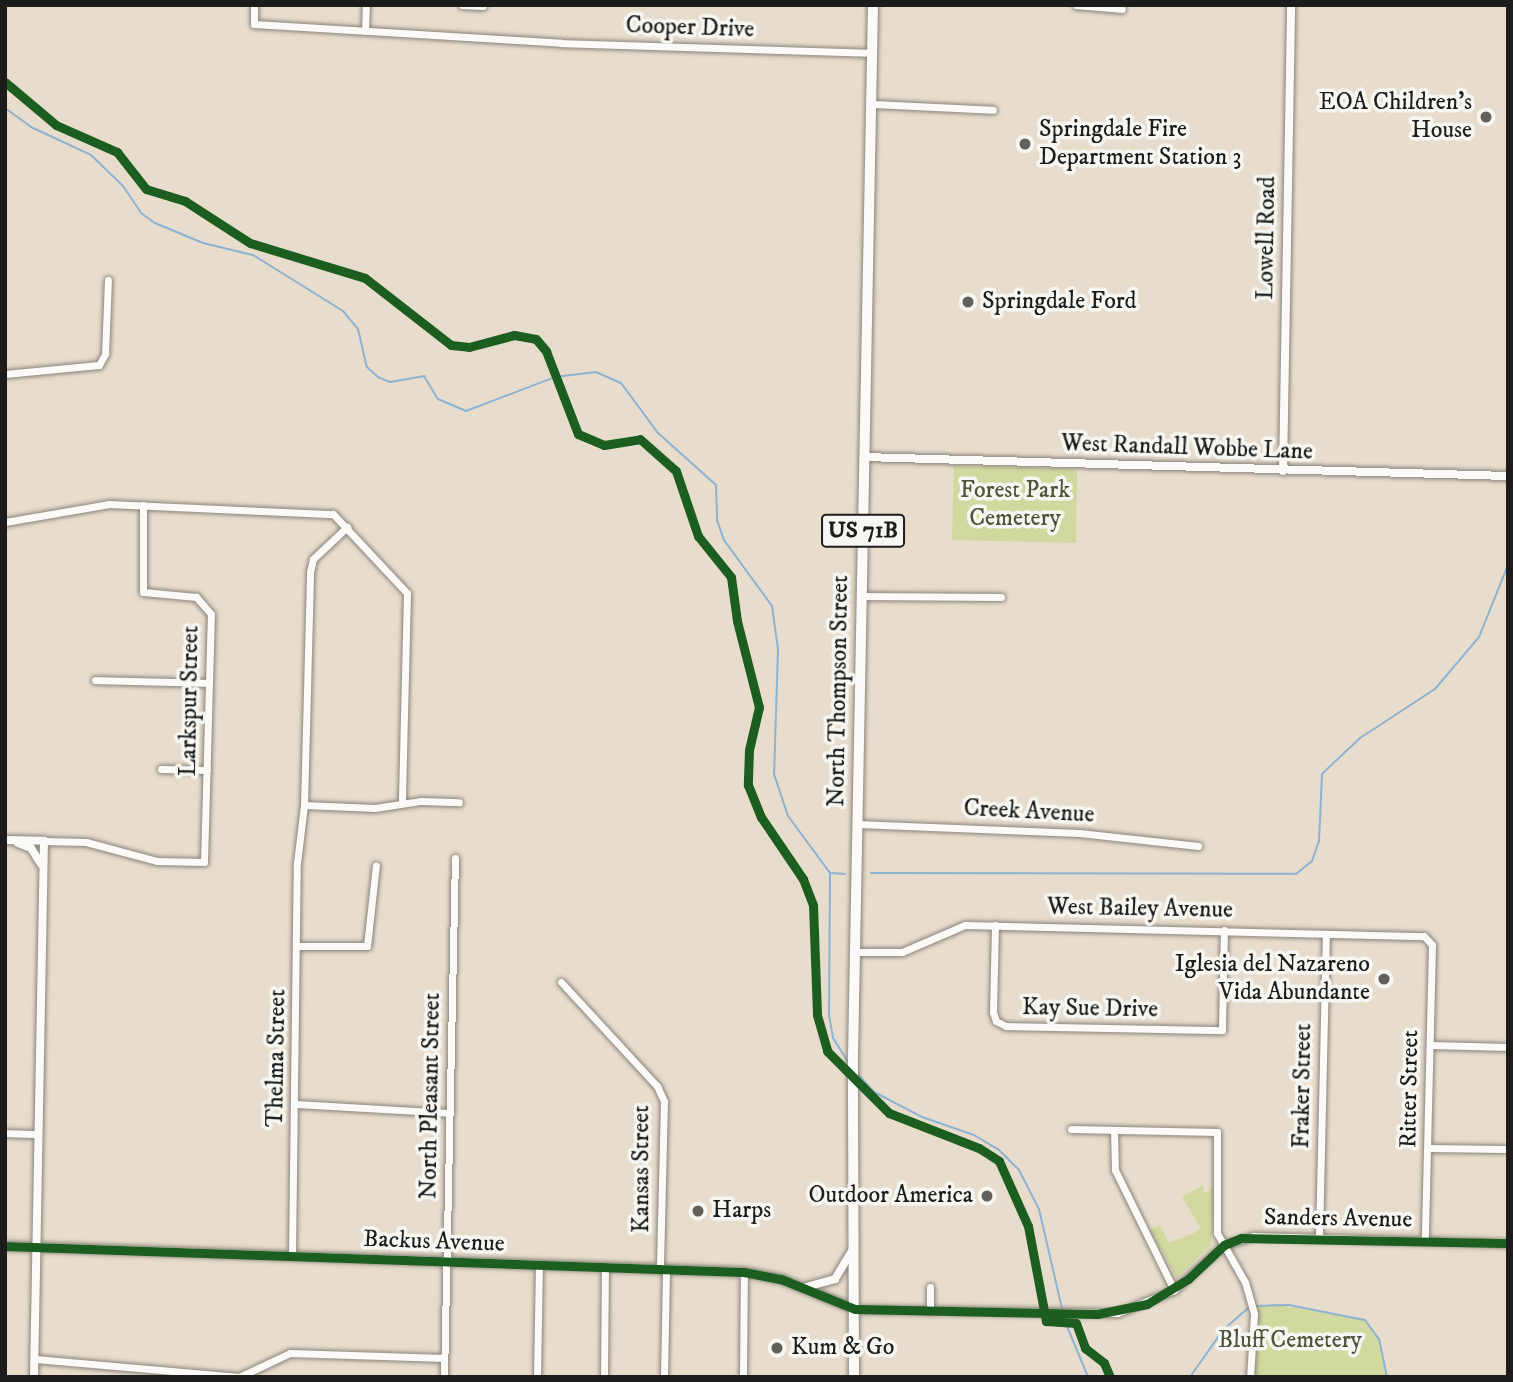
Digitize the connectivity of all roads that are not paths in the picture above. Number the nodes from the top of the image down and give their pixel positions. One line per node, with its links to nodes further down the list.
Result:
1 (254, 5): 9 (street, Cooper Drive)
2 (366, 5): 9 (street)
3 (463, 5): 6 (street)
4 (873, 5): 10 (main road, North Thompson Street / US 71B)
5 (1291, 5): 16 (street, Lowell Road)
6 (483, 6)
7 (1076, 7): 8 (street)
8 (1122, 9)
9 (365, 31): 10 (street, Cooper Drive)
10 (873, 53): 11 (main road, North Thompson Street / US 71B)
11 (872, 104): 12 (street); 15 (main road, North Thompson Street / US 71B)
12 (993, 110)
13 (108, 280): 14 (street)
14 (5, 374)
15 (864, 457): 16 (street, West Randall Wobbe Lane); 21 (main road, North Thompson Street / US 71B)
16 (1283, 471): 17 (street, West Randall Wobbe Lane)
17 (1508, 476)
18 (143, 505): 19 (street); 20 (street); 24 (street, Larkspur Street)
19 (5, 522)
20 (347, 527): 27 (street); 29 (street, Thelma Street)
21 (861, 596): 22 (street); 30 (main road, North Thompson Street / US 71B)
22 (1001, 597)
23 (95, 680): 24 (street)
24 (209, 683): 26 (street, Larkspur Street)
25 (161, 769): 26 (street)
26 (207, 770): 32 (street, Larkspur Street)
27 (402, 802): 28 (street); 29 (street)
28 (459, 802)
29 (304, 805): 41 (street, Thelma Street)
30 (858, 824): 33 (street, Creek Avenue); 42 (main road, North Thompson Street / US 71B)
31 (7, 840): 32 (street); 36 (street)
32 (44, 841): 36 (street)
33 (1198, 846)
34 (455, 859): 47 (street, North Pleasant Street)
35 (376, 865): 41 (street)
36 (43, 870): 51 (street)
37 (995, 925): 38 (street, West Bailey Avenue); 38 (street, Kay Sue Drive); 42 (street, West Bailey Avenue)
38 (1224, 930): 39 (street, West Bailey Avenue)
39 (1326, 935): 40 (street, West Bailey Avenue); 54 (street, Fraker Street)
40 (1429, 939): 44 (street, Ritter Street)
41 (299, 946): 46 (street, Thelma Street)
42 (855, 951): 57 (main road, North Thompson Street / US 71B)
43 (561, 982): 65 (street, Kansas Street)
44 (1430, 1045): 45 (street); 52 (street, Ritter Street)
45 (1508, 1047)
46 (295, 1104): 47 (street); 61 (street, Thelma Street)
47 (450, 1113): 62 (street, North Pleasant Street)
48 (1071, 1129): 49 (street)
49 (1114, 1130): 58 (street); 69 (street)
50 (5, 1133): 51 (street)
51 (38, 1134): 60 (street)
52 (1427, 1148): 53 (street); 55 (street, Ritter Street)
53 (1504, 1149)
54 (1319, 1238): 55 (street, Sanders Avenue); 58 (street, Sanders Avenue)
55 (1425, 1241): 56 (street, Sanders Avenue)
56 (1508, 1243)
57 (854, 1245): 67 (street); 70 (main road, North Thompson Street / US 71B)
58 (1224, 1245): 69 (street, Sanders Avenue); 82 (street)
59 (5, 1246): 60 (street, Backus Avenue)
60 (36, 1247): 61 (street, Backus Avenue); 73 (street)
61 (292, 1255): 62 (street, Backus Avenue)
62 (447, 1262): 63 (street, Backus Avenue); 72 (street, North Pleasant Street)
63 (539, 1266): 64 (street, Backus Avenue); 77 (street)
64 (605, 1268): 65 (street, Backus Avenue); 78 (street)
65 (663, 1270): 66 (street, Backus Avenue); 79 (street, Kansas Street)
66 (744, 1272): 67 (street, Backus Avenue); 80 (street)
67 (804, 1287): 70 (street, Backus Avenue)
68 (930, 1287): 71 (street)
69 (1174, 1290): 71 (street, Sanders Avenue)
70 (855, 1310): 71 (street, Sanders Avenue); 81 (main road, North Thompson Street / US 71B)
71 (930, 1311)
72 (444, 1357): 75 (street); 76 (street, North Pleasant Street)
73 (35, 1359): 74 (street); 75 (street)
74 (34, 1377)
75 (239, 1377)
76 (444, 1377)
77 (537, 1377)
78 (604, 1377)
79 (664, 1377)
80 (743, 1377)
81 (854, 1377)
82 (1250, 1377)

